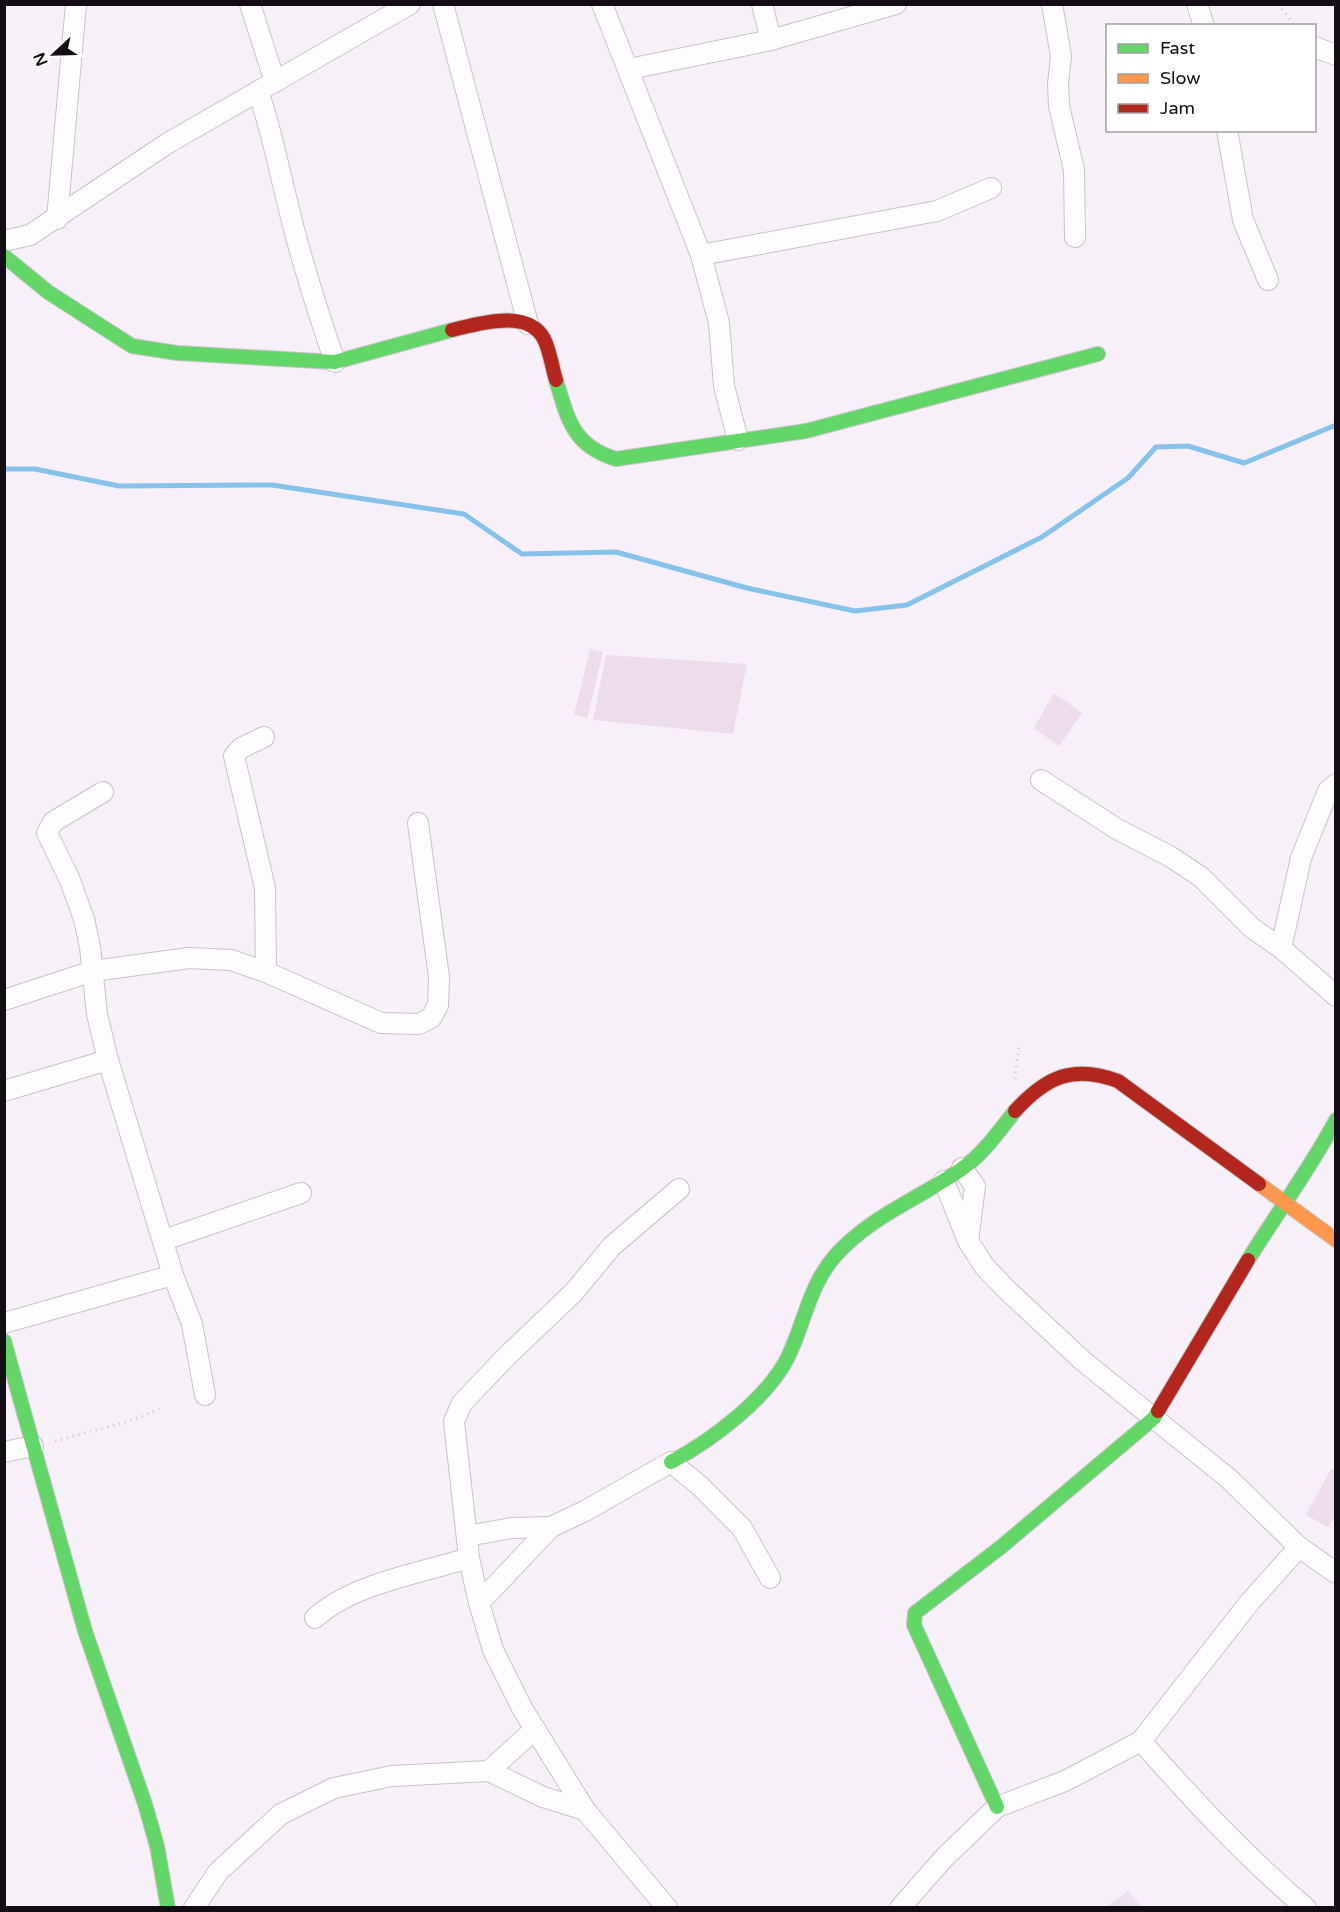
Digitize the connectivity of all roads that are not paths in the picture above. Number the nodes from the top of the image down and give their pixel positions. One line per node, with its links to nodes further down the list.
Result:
1 (76, 4): 18 (street)
2 (250, 4): 15 (street)
3 (410, 4): 15 (street)
4 (443, 4): 24 (street)
5 (602, 4): 14 (street)
6 (762, 4): 11 (street)
7 (896, 4): 11 (street)
8 (1052, 4): 19 (street)
9 (1197, 4): 10 (street)
10 (1203, 24)
11 (771, 40): 14 (street)
12 (1316, 48): 13 (street)
13 (1335, 56)
14 (629, 69): 21 (street)
15 (267, 88): 18 (street); 26 (street)
16 (1227, 132): 23 (street)
17 (991, 188): 21 (street)
18 (57, 219): 20 (street)
19 (1075, 237)
20 (4, 241)
21 (701, 255): 27 (street)
22 (4, 256): 26 (street)
23 (1268, 280)
24 (528, 324): 26 (street); 27 (street)
25 (1098, 354): 27 (street)
26 (335, 362)
27 (738, 440)
28 (264, 737): 35 (street)
29 (1041, 780): 33 (street)
30 (1335, 784): 33 (street)
31 (103, 792): 34 (street)
32 (418, 823): 35 (street)
33 (1281, 948): 36 (street)
34 (93, 971): 35 (street); 37 (street); 38 (street)
35 (267, 972)
36 (1335, 996)
37 (5, 1000)
38 (108, 1060): 39 (street); 47 (street)
39 (4, 1091)
40 (1335, 1120): 45 (street)
41 (962, 1168): 42 (street); 45 (street); 48 (street)
42 (944, 1181): 48 (street); 56 (street)
43 (679, 1190): 58 (street)
44 (301, 1193): 47 (street)
45 (1284, 1201): 46 (street); 53 (street)
46 (1335, 1239)
47 (164, 1240): 49 (street)
48 (968, 1241): 53 (street)
49 (173, 1275): 50 (street); 52 (street)
50 (4, 1323)
51 (4, 1341): 54 (street)
52 (205, 1395)
53 (1154, 1418): 59 (street); 68 (street)
54 (33, 1446): 55 (street); 70 (street)
55 (4, 1452)
56 (671, 1462): 57 (street); 62 (street)
57 (551, 1527): 58 (street); 63 (street)
58 (467, 1536): 60 (street)
59 (1299, 1547): 61 (street); 66 (street)
60 (469, 1558): 63 (street); 64 (street)
61 (1335, 1573)
62 (770, 1578)
63 (479, 1603): 65 (street)
64 (315, 1618)
65 (535, 1729): 67 (street); 69 (street)
66 (1141, 1741): 68 (street); 74 (street)
67 (489, 1771): 69 (street); 71 (street)
68 (997, 1807): 73 (street)
69 (585, 1810): 72 (street)
70 (168, 1908)
71 (194, 1908)
72 (667, 1908)
73 (900, 1908)
74 (1306, 1908)

